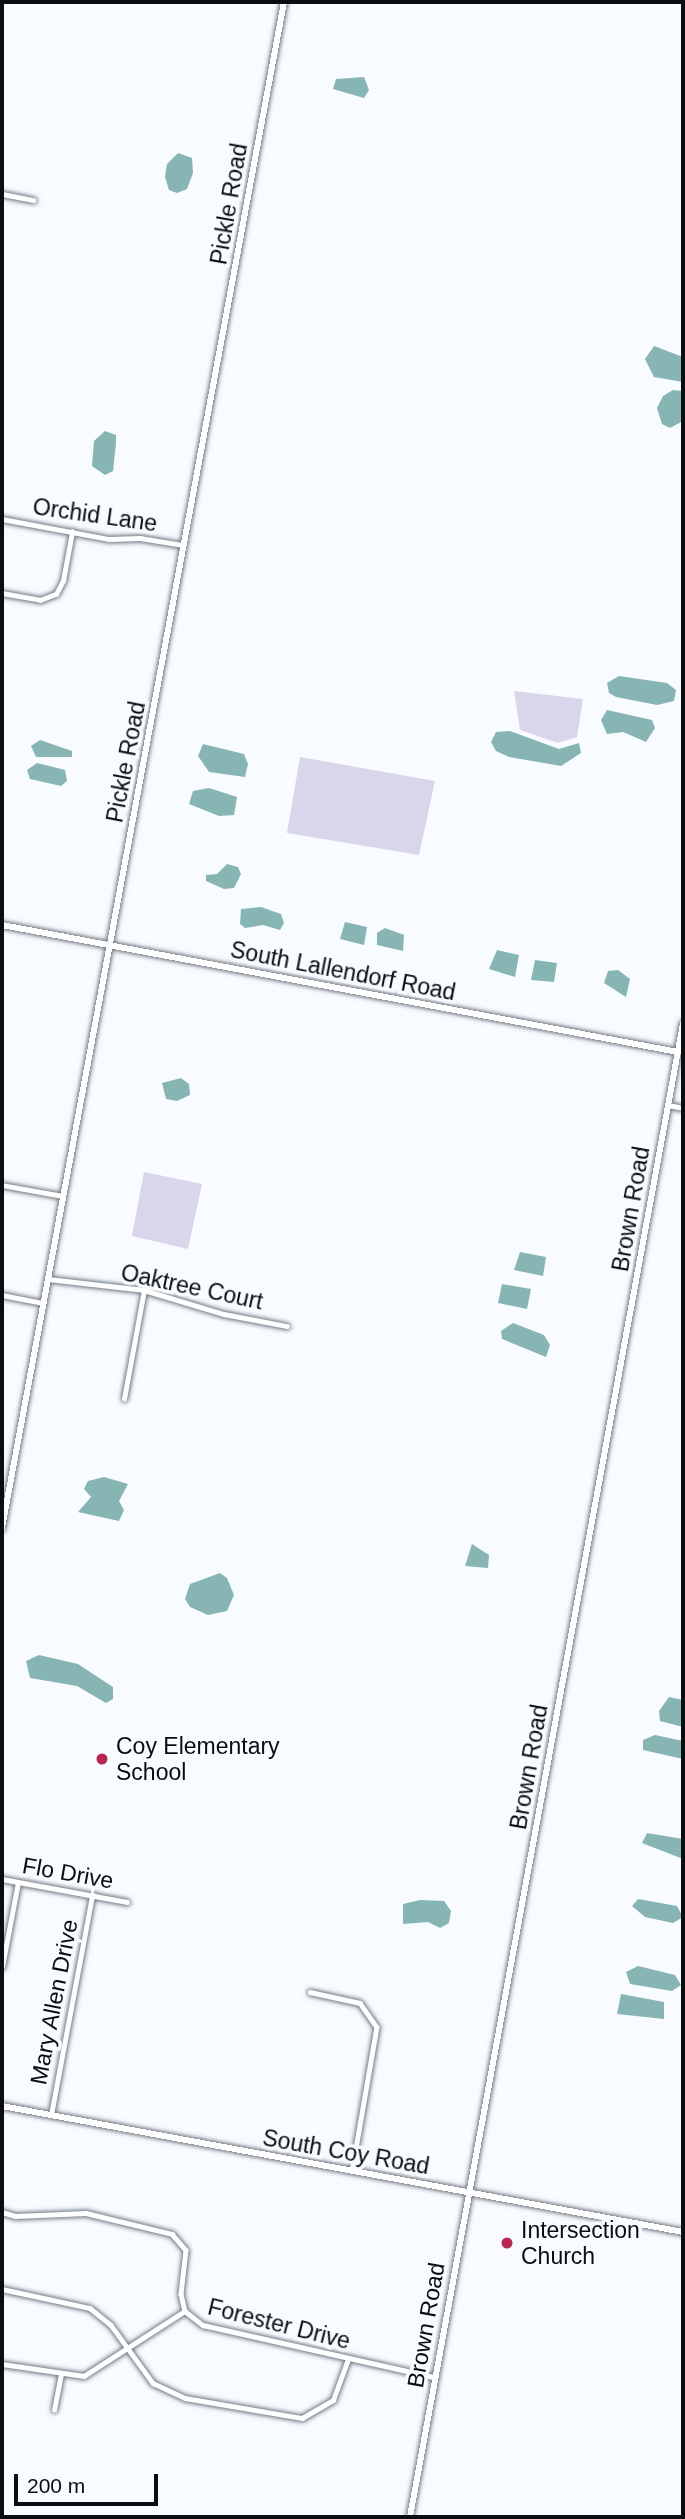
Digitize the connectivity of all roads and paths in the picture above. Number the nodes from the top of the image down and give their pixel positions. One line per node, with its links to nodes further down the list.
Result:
1 (284, 2): 6 (street, Pickle Road)
2 (2, 194): 3 (street)
3 (33, 200)
4 (2, 519): 5 (street, Orchid Lane)
5 (72, 532): 6 (street, Orchid Lane); 7 (street)
6 (183, 545): 9 (street, Pickle Road)
7 (2, 593)
8 (2, 925): 9 (street, South Lallendorf Road)
9 (110, 946): 11 (street, South Lallendorf Road); 15 (street, Pickle Road)
10 (683, 1024): 11 (street, Brown Road)
11 (678, 1052): 12 (street, Brown Road)
12 (668, 1105): 13 (street); 32 (street, Brown Road)
13 (683, 1108)
14 (2, 1185): 15 (street)
15 (64, 1196): 16 (street, Pickle Road)
16 (48, 1279): 17 (street, Oaktree Court); 19 (street, Pickle Road)
17 (144, 1290): 20 (street, Oaktree Court); 21 (street)
18 (2, 1295): 19 (street)
19 (43, 1303): 22 (street, Pickle Road)
20 (287, 1326)
21 (124, 1399)
22 (2, 1528)
23 (2, 1879): 24 (street, Flo Drive)
24 (18, 1882): 25 (street, Flo Drive); 27 (street)
25 (92, 1895): 26 (street, Flo Drive); 30 (street, Mary Allen Drive)
26 (127, 1902)
27 (2, 1967)
28 (310, 1992): 31 (street)
29 (2, 2106): 30 (street, South Coy Road)
30 (51, 2115): 31 (street, South Coy Road)
31 (352, 2171): 32 (street, South Coy Road)
32 (468, 2192): 34 (street, South Coy Road); 41 (street, Brown Road)
33 (2, 2212): 36 (street, Forester Drive)
34 (683, 2232)
35 (2, 2289): 37 (street)
36 (185, 2311): 37 (street); 38 (street, Forester Drive)
37 (128, 2350): 38 (street); 40 (street)
38 (348, 2359): 41 (street, Forester Drive)
39 (2, 2364): 40 (street)
40 (61, 2375): 42 (street)
41 (434, 2377): 43 (street, Brown Road)
42 (54, 2410)
43 (410, 2517)

